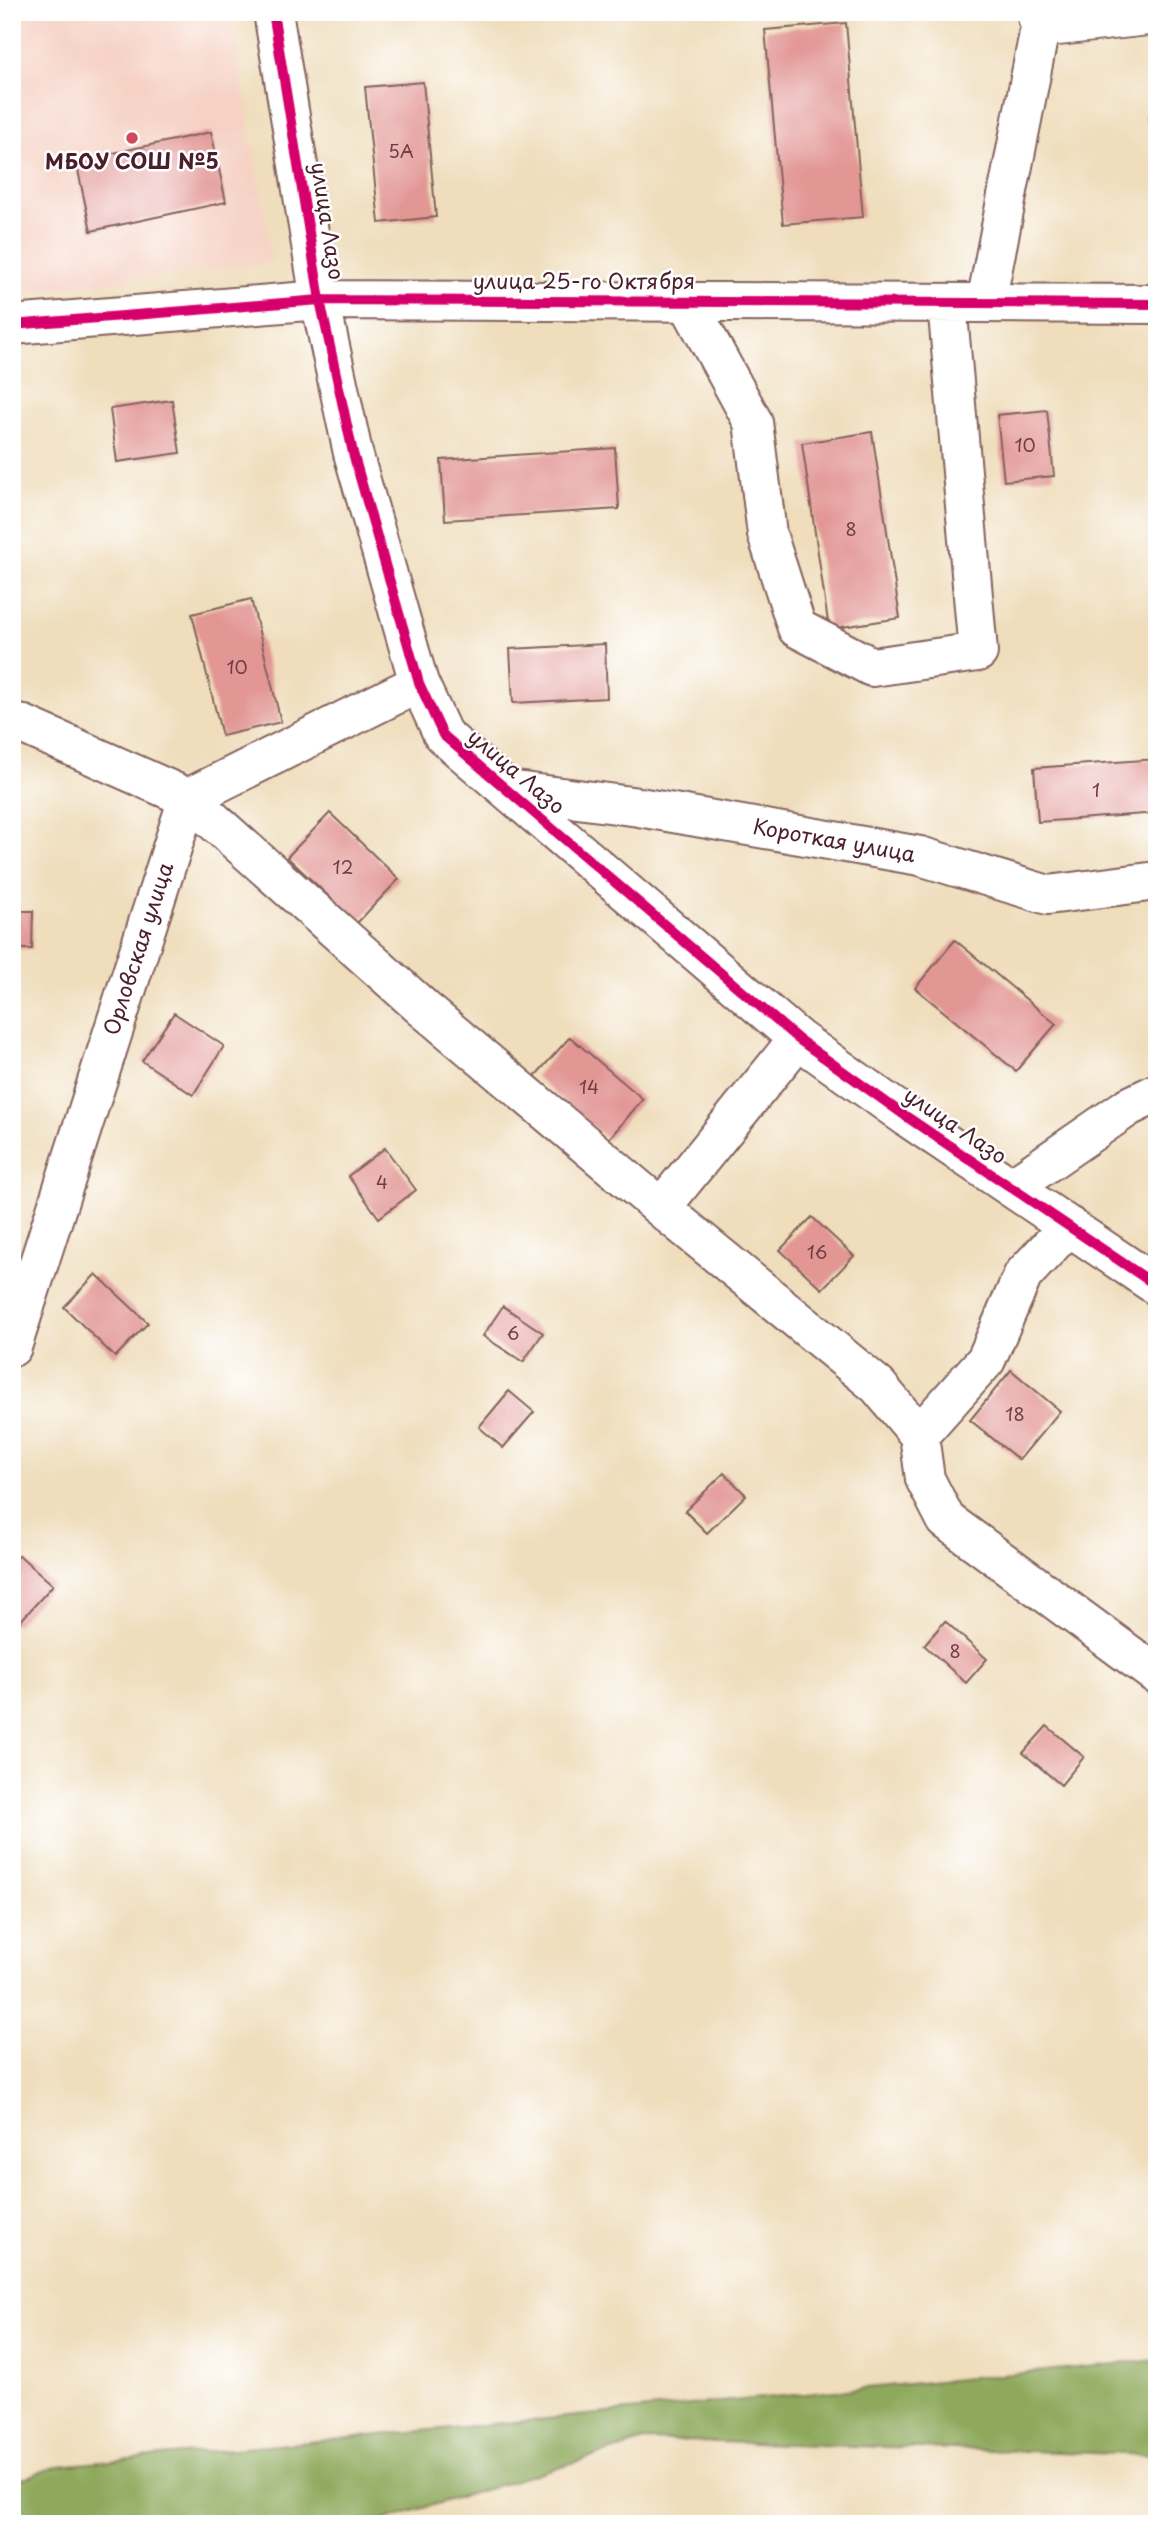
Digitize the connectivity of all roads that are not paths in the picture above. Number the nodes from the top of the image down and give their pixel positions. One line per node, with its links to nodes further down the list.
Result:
1 (273, 12): 4 (street, улица Лазо)
2 (1157, 15): 3 (street)
3 (1038, 20): 7 (street)
4 (320, 300): 5 (street, улица 25-го Октября); 9 (street, улица 25-го Октября); 10 (street, улица Лазо)
5 (687, 301): 6 (street, улица 25-го Октября); 6 (street)
6 (947, 303): 7 (street, улица 25-го Октября)
7 (986, 303): 8 (street, улица 25-го Октября)
8 (1157, 304)
9 (12, 325)
10 (419, 683): 12 (street, улица Лазо); 13 (street)
11 (12, 723): 13 (street)
12 (508, 790): 14 (street, Короткая улица); 15 (street, улица Лазо)
13 (188, 798): 18 (street); 21 (street, Орловская улица)
14 (1157, 881)
15 (798, 1039): 17 (street, улица Лазо); 18 (street)
16 (1157, 1093): 17 (street)
17 (1012, 1187): 19 (street, улица Лазо)
18 (661, 1208): 22 (street)
19 (1069, 1226): 20 (street, улица Лазо); 22 (street)
20 (1157, 1286)
21 (12, 1347)
22 (919, 1435): 23 (street)
23 (1157, 1675)

